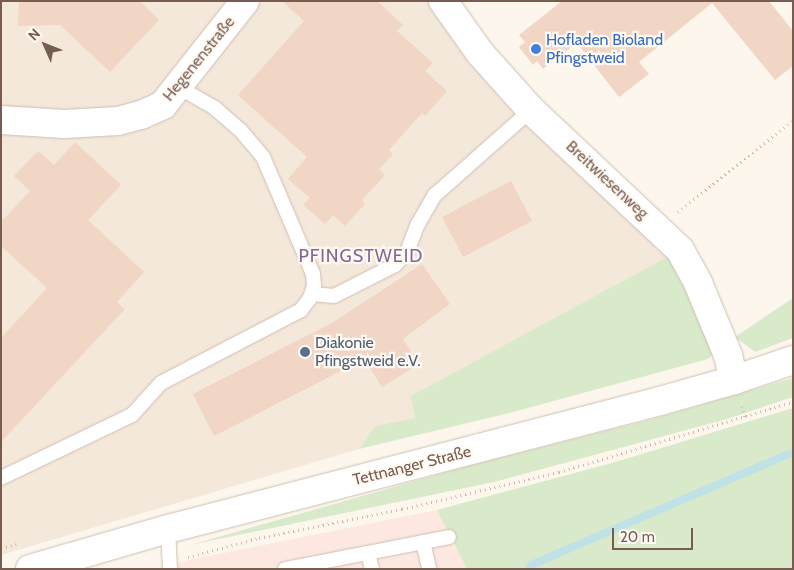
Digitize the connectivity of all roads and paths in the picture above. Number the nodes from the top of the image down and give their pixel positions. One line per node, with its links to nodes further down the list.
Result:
1 (245, 1): 3 (street, Hegenenstraße)
2 (443, 1): 4 (street, Breitwiesenweg)
3 (178, 87): 5 (street, Hegenenstraße); 8 (lane)
4 (532, 110): 7 (street, Breitwiesenweg); 8 (lane)
5 (1, 120)
6 (793, 120): 7 (path)
7 (660, 229): 10 (street, Breitwiesenweg)
8 (312, 294): 12 (lane)
9 (793, 360): 10 (street, Tettnanger Straße)
10 (734, 380): 13 (street, Tettnanger Straße)
11 (793, 402): 17 (path)
12 (1, 478)
13 (168, 529): 17 (lane); 18 (street, Tettnanger Straße)
14 (450, 537): 15 (lane)
15 (423, 542): 16 (lane); 21 (lane)
16 (368, 553): 19 (lane); 20 (lane)
17 (171, 565)
18 (33, 568)
19 (285, 569)
20 (372, 569)
21 (429, 569)

